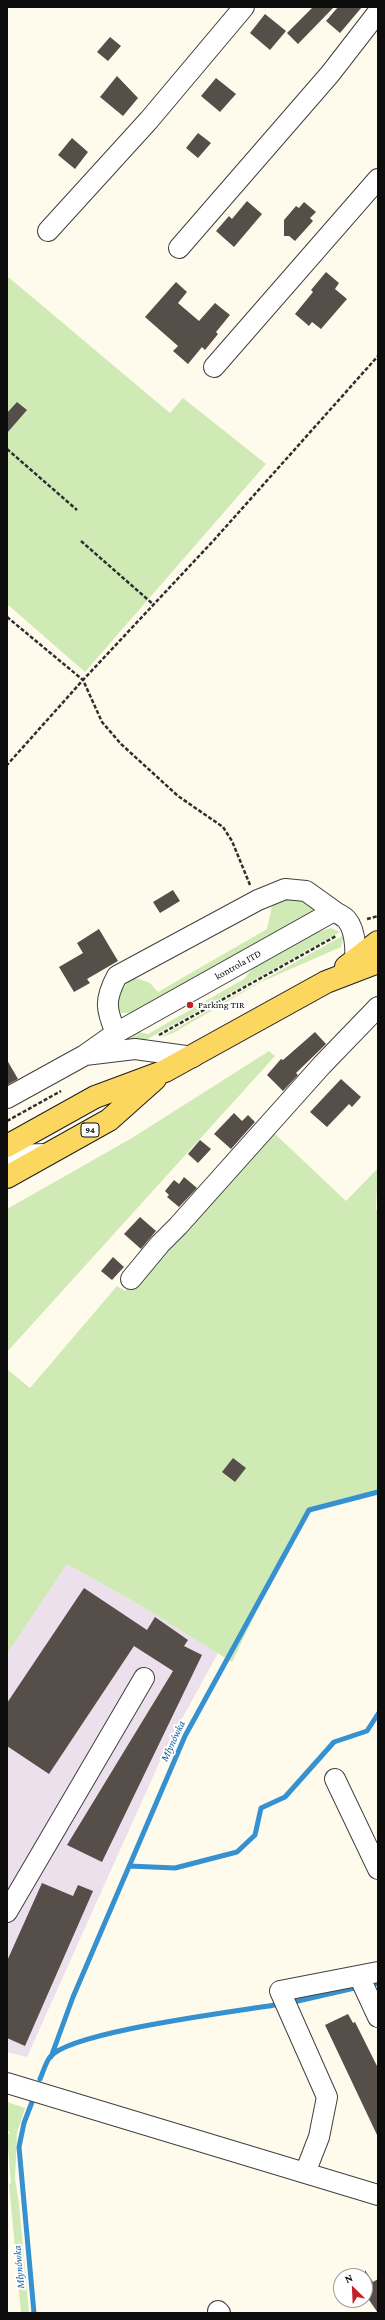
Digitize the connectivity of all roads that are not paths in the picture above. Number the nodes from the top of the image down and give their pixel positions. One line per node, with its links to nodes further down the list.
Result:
1 (244, 7): 4 (street)
2 (378, 12): 5 (street)
3 (378, 179): 6 (street)
4 (48, 231)
5 (179, 248)
6 (214, 367)
7 (334, 911): 10 (street); 12 (street, kontrola ITD); 12 (street)
8 (378, 942): 10 (main road, 94)
9 (378, 962): 10 (main road, 94)
10 (355, 965): 14 (main road, 94)
11 (378, 1007): 21 (street)
12 (116, 1033): 13 (street, kontrola ITD)
13 (85, 1055): 14 (street); 16 (street, kontrola ITD)
14 (192, 1057): 15 (main road, 94)
15 (165, 1071): 17 (main road, 94); 18 (main road, 94)
16 (7, 1098)
17 (7, 1146)
18 (47, 1154): 19 (street); 20 (main road, 94)
19 (7, 1155)
20 (7, 1177)
21 (131, 1279)
22 (144, 1678): 25 (street)
23 (335, 1779): 24 (street)
24 (378, 1869)
25 (7, 1912)
26 (368, 1974): 27 (street); 29 (street)
27 (378, 2017)
28 (7, 2083): 29 (street)
29 (305, 2173): 30 (street)
30 (378, 2195)

